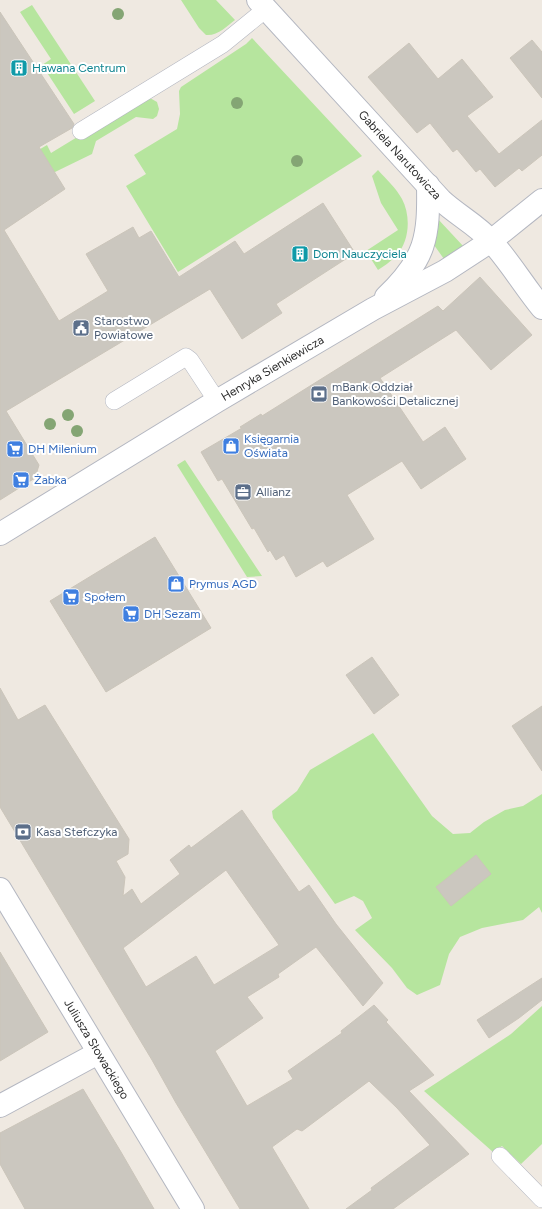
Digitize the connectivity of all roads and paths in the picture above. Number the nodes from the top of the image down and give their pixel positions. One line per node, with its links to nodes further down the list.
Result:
1 (262, 5): 2 (lane); 3 (street, Gabriela Narutowicza)
2 (81, 131)
3 (428, 185): 5 (street, Gabriela Narutowicza); 7 (street)
4 (542, 200): 5 (street, Henryka Sienkiewicza)
5 (491, 241): 6 (street, Gabriela Narutowicza); 7 (street, Henryka Sienkiewicza)
6 (542, 308)
7 (373, 309): 9 (street, Henryka Sienkiewicza)
8 (114, 401): 9 (lane)
9 (217, 401): 10 (street, Henryka Sienkiewicza)
10 (0, 534)
11 (0, 889): 12 (street, Juliusza Słowackiego)
12 (98, 1053): 13 (street); 16 (street, Juliusza Słowackiego)
13 (0, 1106)
14 (500, 1156): 15 (lane)
15 (542, 1198)
16 (193, 1209)

